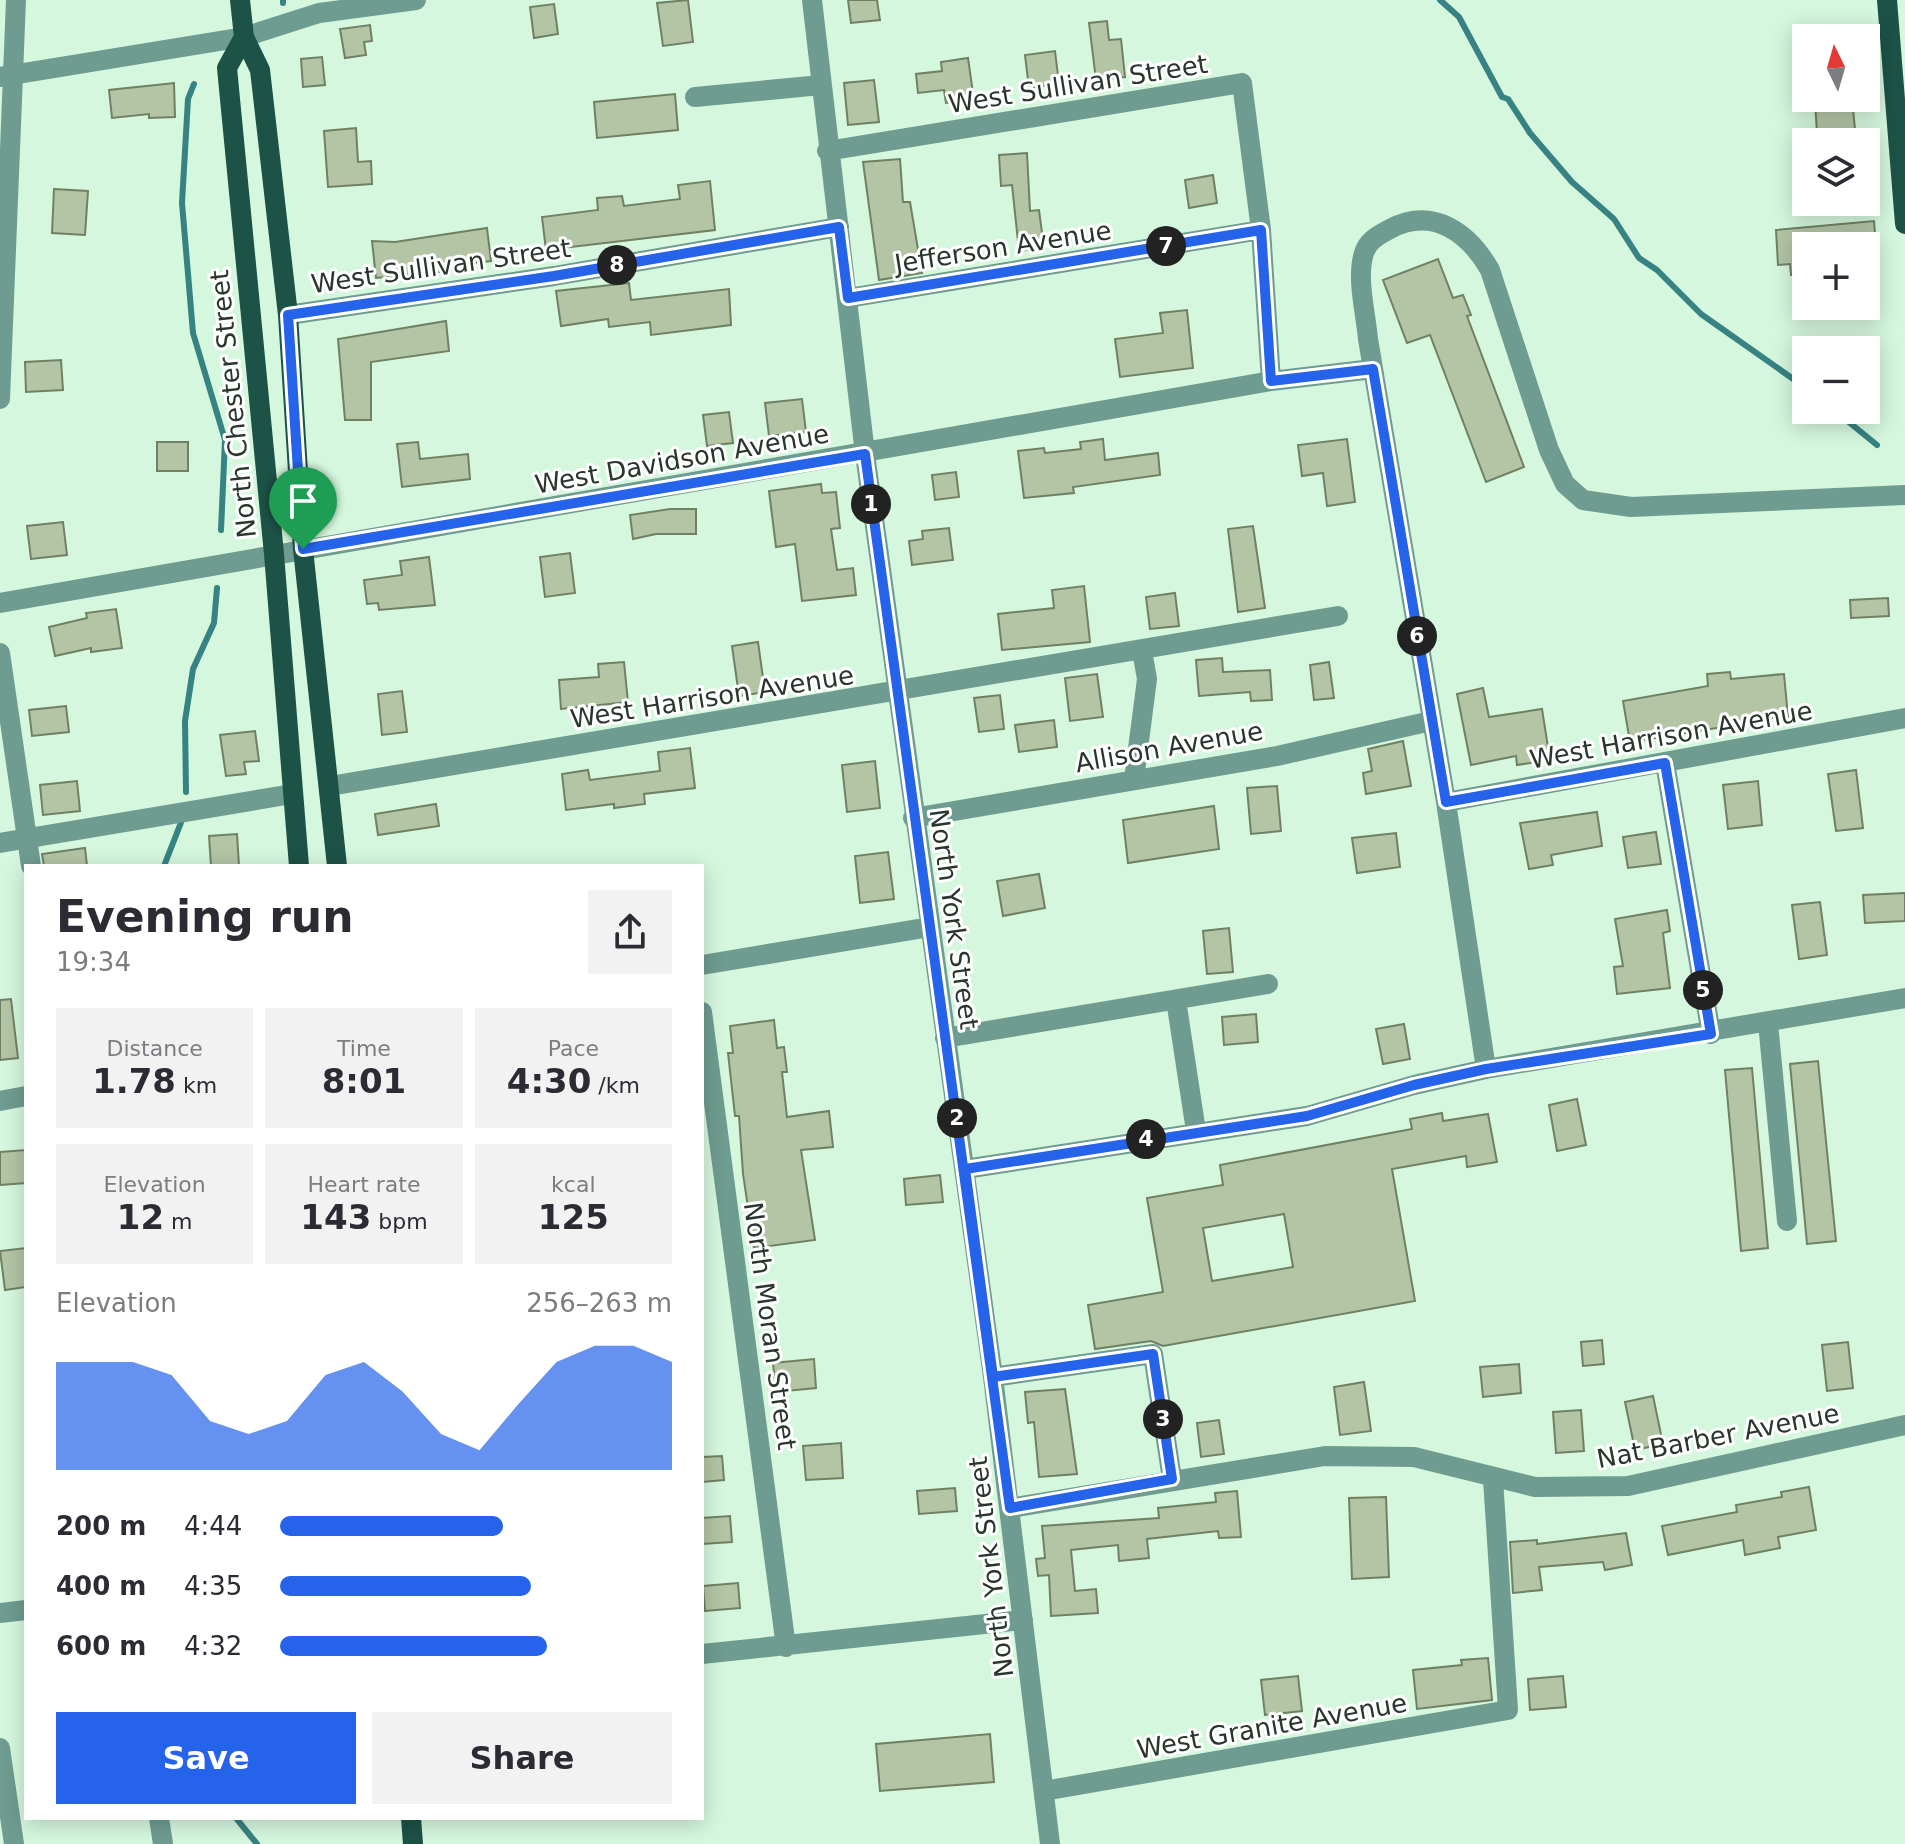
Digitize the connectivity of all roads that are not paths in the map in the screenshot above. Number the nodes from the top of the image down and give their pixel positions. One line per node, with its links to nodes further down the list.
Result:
1 (16, 0): 8 (street)
2 (240, 0): 6 (main road)
3 (416, 0): 6 (street)
4 (812, 0): 9 (street, North York Street)
5 (1887, 0): 7 (main road)
6 (244, 37): 8 (street); 16 (main road); 23 (main road, North Chester Street)
7 (1898, 59): 12 (main road)
8 (6, 76): 19 (street)
9 (821, 85): 10 (street); 11 (street, North York Street)
10 (695, 97)
11 (827, 151): 13 (street, North York Street); 14 (street, West Sullivan Street)
12 (1905, 224)
13 (839, 227): 15 (street, North York Street); 16 (street, West Sullivan Street)
14 (1261, 230): 15 (street, Jefferson Avenue); 18 (street)
15 (848, 298): 20 (street, North York Street)
16 (288, 315): 22 (main road)
17 (1373, 369): 18 (street, West Davidson Avenue); 21 (street); 30 (street)
18 (1271, 381): 20 (street, West Davidson Avenue)
19 (0, 399)
20 (865, 454): 22 (street, West Davidson Avenue); 28 (street, North York Street)
21 (1905, 495)
22 (303, 549): 23 (street, West Davidson Avenue); 33 (main road)
23 (274, 554): 24 (street, West Davidson Avenue); 34 (main road, North Chester Street)
24 (0, 603)
25 (1338, 616): 26 (street, West Harrison Avenue)
26 (1142, 651): 28 (street, West Harrison Avenue); 32 (street)
27 (0, 653): 37 (street)
28 (898, 693): 33 (street, West Harrison Avenue); 36 (street, North York Street)
29 (1905, 718): 31 (street, West Harrison Avenue)
30 (1431, 721): 32 (street, Allison Avenue); 35 (street)
31 (1665, 763): 35 (street, West Harrison Avenue); 49 (street)
32 (1134, 780): 36 (street, Allison Avenue)
33 (330, 786): 41 (main road)
34 (292, 794): 37 (street); 40 (main road, North Chester Street)
35 (1446, 802): 51 (street)
36 (913, 818): 42 (street, North York Street)
37 (28, 838): 38 (street); 39 (street)
38 (0, 843)
39 (31, 864)
40 (299, 864)
41 (337, 864)
42 (930, 927): 43 (street); 50 (street, North York Street)
43 (704, 965)
44 (1268, 984): 46 (street)
45 (1905, 998): 47 (street)
46 (1176, 1000): 50 (street); 54 (street)
47 (1768, 1023): 49 (street); 56 (street)
48 (704, 1027): 65 (street, North Moran Street)
49 (1711, 1034): 51 (street)
50 (945, 1038): 55 (street, North York Street)
51 (1486, 1069): 54 (street)
52 (24, 1096): 53 (street)
53 (0, 1101)
54 (1196, 1131): 55 (street)
55 (965, 1169): 57 (street, North York Street)
56 (1787, 1221)
57 (993, 1377): 59 (street); 61 (street, North York Street)
58 (1905, 1425): 60 (street, Nat Barber Avenue)
59 (1172, 1479): 60 (street, Nat Barber Avenue); 61 (street)
60 (1493, 1479): 68 (street, West Granite Avenue)
61 (1010, 1508): 64 (street, North York Street)
62 (24, 1610): 63 (street)
63 (0, 1613)
64 (1023, 1620): 65 (street); 68 (street, North York Street)
65 (786, 1647): 66 (street)
66 (704, 1654)
67 (0, 1748): 71 (street)
68 (1044, 1791): 74 (street, North York Street)
69 (159, 1820): 72 (street)
70 (411, 1820): 73 (main road)
71 (14, 1844)
72 (163, 1844)
73 (413, 1844)
74 (1050, 1844)

